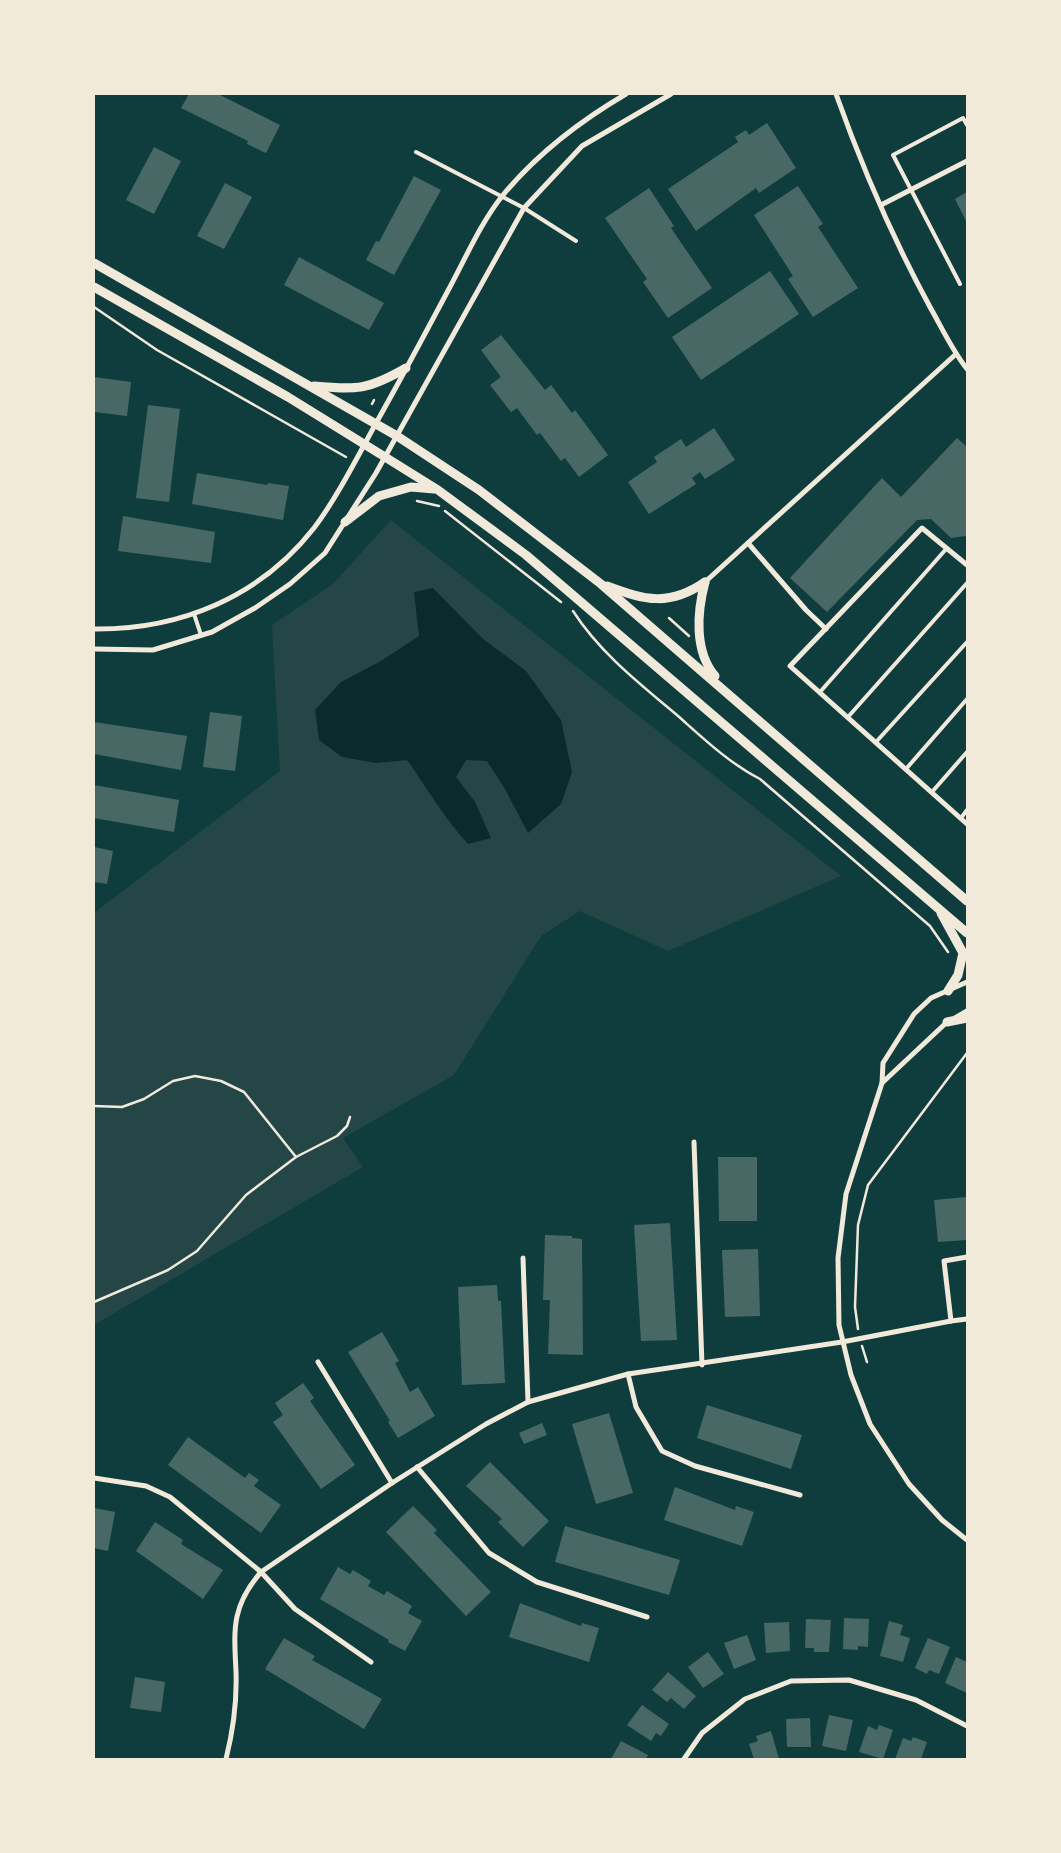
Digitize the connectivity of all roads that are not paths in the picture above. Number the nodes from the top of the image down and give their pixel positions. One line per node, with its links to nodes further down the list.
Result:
1 (626, 94): 8 (street)
2 (671, 94): 10 (street)
3 (836, 94): 9 (street)
4 (967, 125): 7 (lane)
5 (416, 152): 8 (lane)
6 (967, 161): 7 (street)
7 (911, 190): 9 (street); 13 (lane)
8 (502, 196): 10 (lane); 16 (street)
9 (881, 205): 15 (street)
10 (524, 208): 11 (lane); 20 (street)
11 (576, 241)
12 (94, 263): 18 (street)
13 (960, 284)
14 (94, 287): 21 (street)
15 (956, 354): 17 (street); 25 (street)
16 (406, 368): 18 (street); 19 (street)
17 (967, 369)
18 (311, 386): 19 (street)
19 (375, 424): 20 (street); 21 (street)
20 (397, 436): 22 (street); 30 (street)
21 (364, 444): 22 (street); 31 (street)
22 (385, 457): 23 (street); 24 (street)
23 (438, 490): 24 (street); 49 (street)
24 (344, 522): 34 (street)
25 (748, 543): 28 (street); 33 (street)
26 (947, 548): 27 (street); 33 (street); 37 (lane)
27 (967, 565)
28 (705, 582): 30 (street); 38 (street)
29 (967, 583): 40 (lane)
30 (601, 584): 38 (street)
31 (194, 614): 32 (street); 34 (lane)
32 (94, 629)
33 (826, 629): 37 (street)
34 (201, 635): 36 (street)
35 (967, 642): 41 (lane)
36 (94, 649)
37 (820, 692): 40 (street)
38 (735, 698): 48 (street)
39 (967, 699): 43 (lane)
40 (848, 717): 41 (street)
41 (876, 742): 43 (street)
42 (967, 752): 44 (lane)
43 (906, 769): 44 (street)
44 (932, 792): 46 (street)
45 (967, 810): 46 (lane)
46 (961, 818): 47 (street)
47 (967, 824)
48 (967, 901)
49 (937, 907): 50 (street); 52 (street)
50 (967, 933)
51 (967, 982): 52 (street)
52 (948, 991): 56 (street)
53 (967, 1011): 55 (street)
54 (967, 1018): 55 (street)
55 (947, 1022): 56 (street)
56 (882, 1083): 62 (street)
57 (694, 1142): 64 (street)
58 (967, 1257): 61 (street)
59 (523, 1258): 66 (street)
60 (967, 1319): 61 (street)
61 (951, 1321): 62 (street)
62 (842, 1342): 64 (street); 71 (street)
63 (318, 1362): 69 (street)
64 (702, 1365): 65 (street)
65 (628, 1374): 66 (street); 70 (street)
66 (528, 1402): 67 (street)
67 (417, 1467): 69 (street); 73 (street)
68 (94, 1478): 72 (street)
69 (392, 1483): 72 (street)
70 (800, 1495)
71 (967, 1540)
72 (261, 1572): 74 (street); 76 (street)
73 (647, 1617)
74 (372, 1662)
75 (967, 1726): 77 (street)
76 (226, 1759)
77 (684, 1759)

